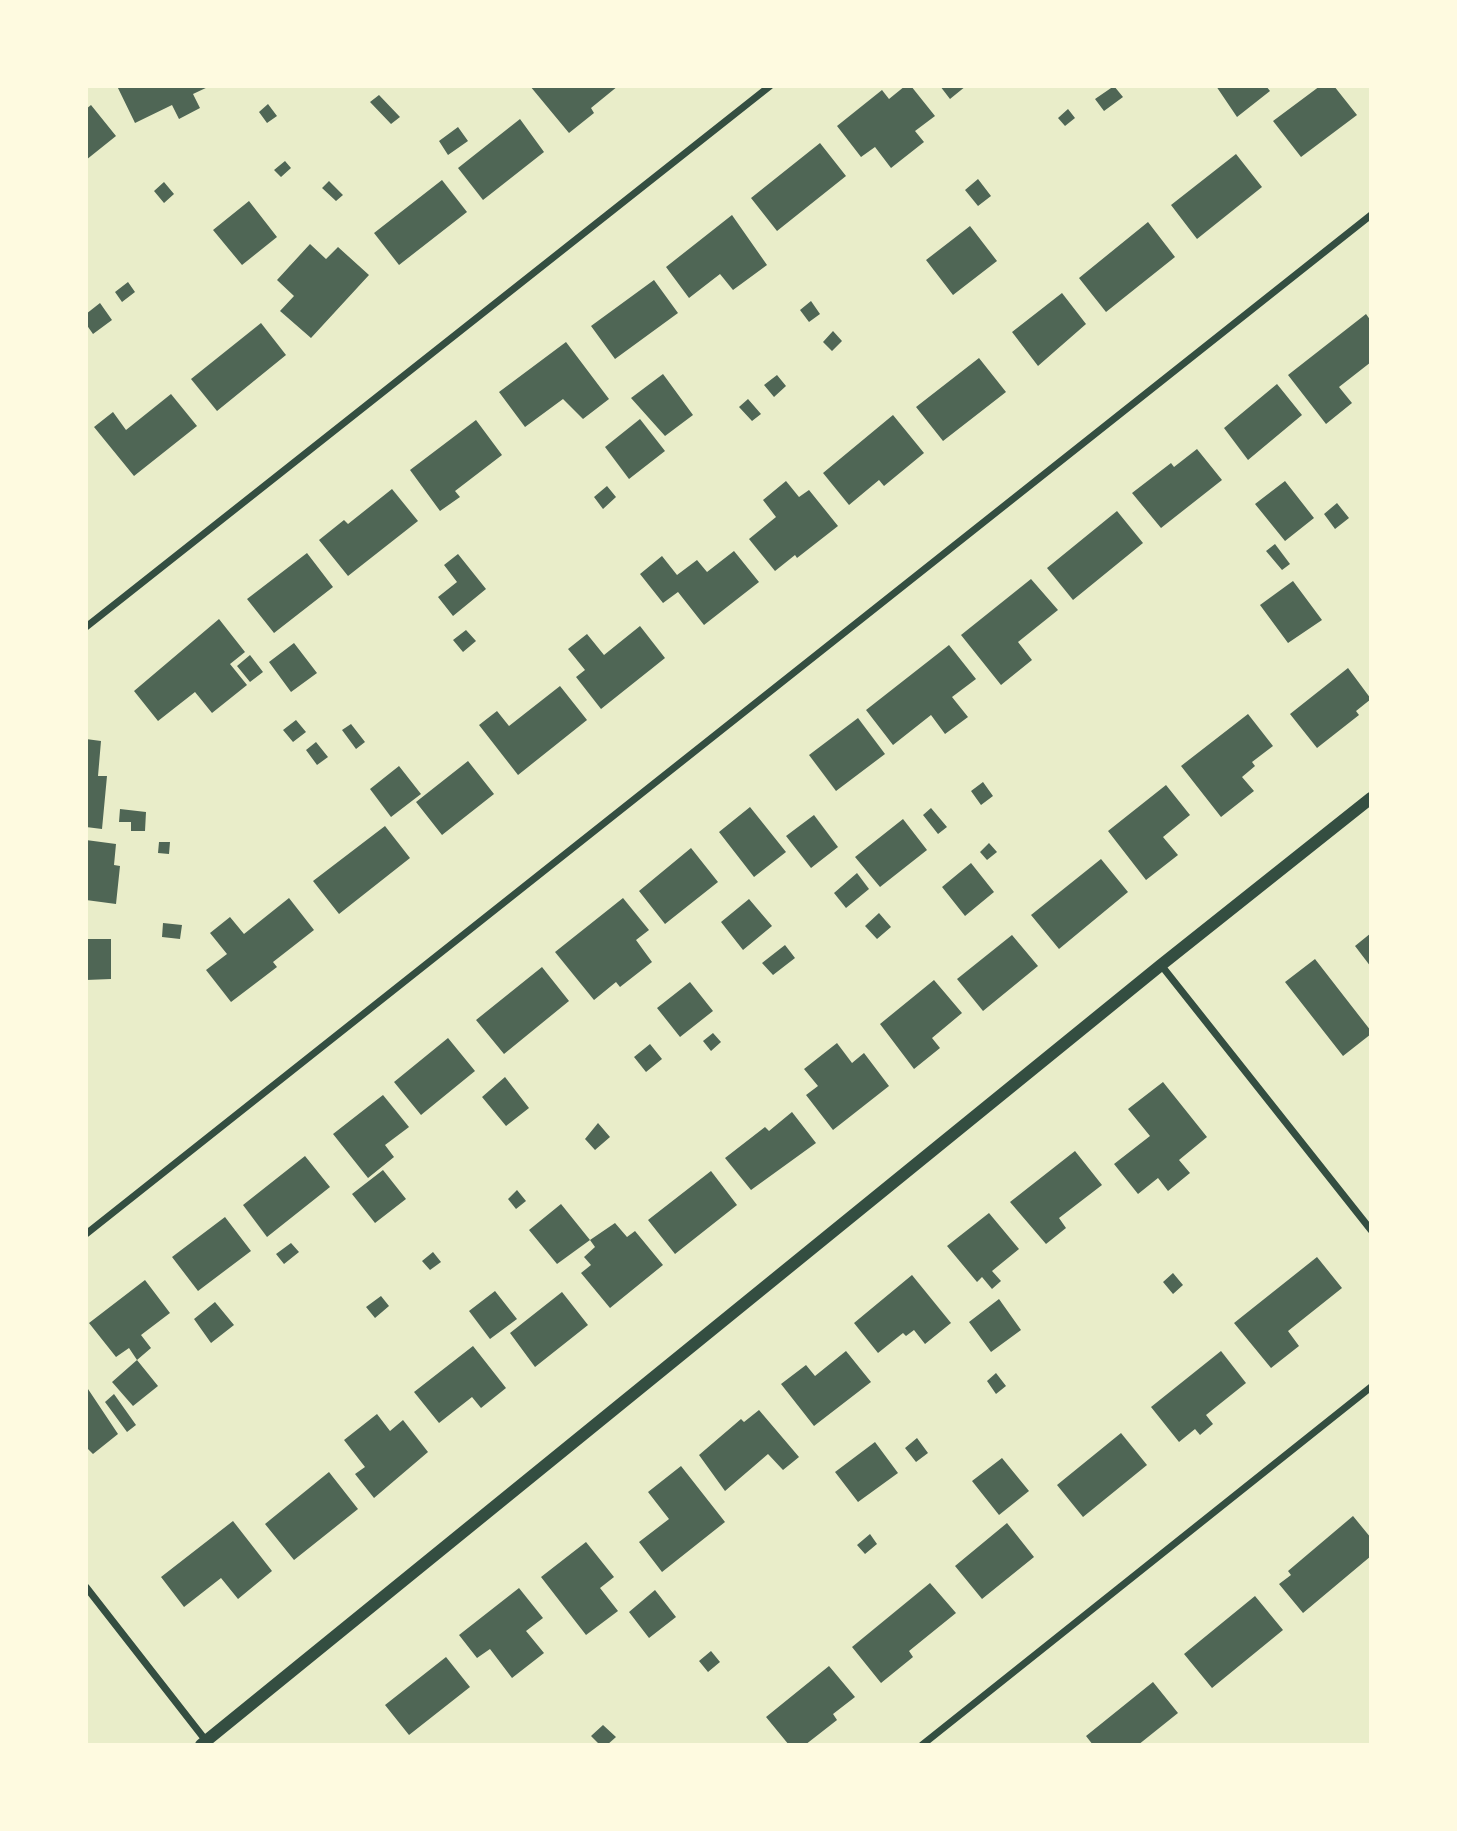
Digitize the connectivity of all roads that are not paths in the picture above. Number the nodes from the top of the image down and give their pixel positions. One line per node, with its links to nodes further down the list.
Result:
1 (770, 86): 3 (street)
2 (1371, 215): 7 (street)
3 (86, 627)
4 (1371, 798): 5 (street)
5 (1161, 965): 6 (street); 10 (street)
6 (1371, 1230)
7 (86, 1234)
8 (1371, 1387): 11 (street)
9 (86, 1587): 10 (street)
10 (206, 1744)
11 (922, 1745)

